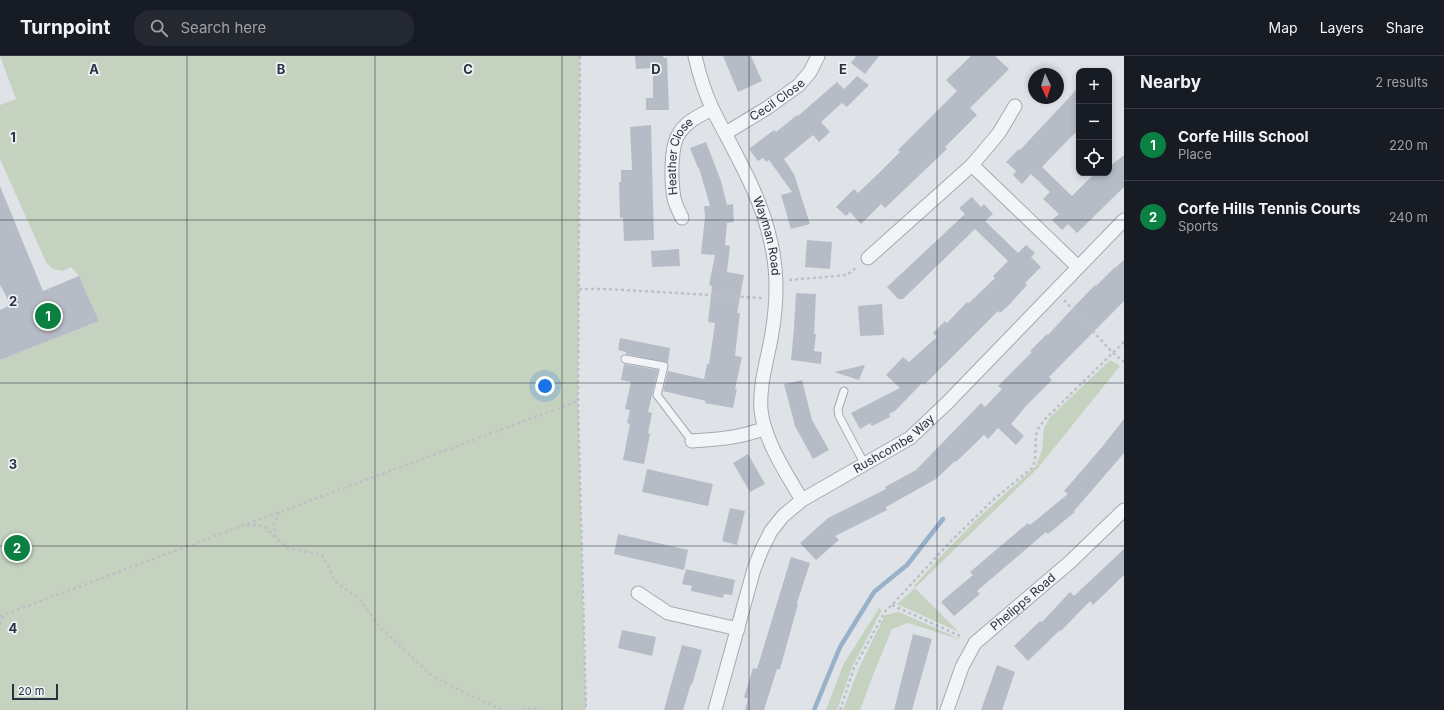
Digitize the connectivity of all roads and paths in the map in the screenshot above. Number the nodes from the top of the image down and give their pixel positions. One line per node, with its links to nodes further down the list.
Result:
1 (580, 56): 13 (path)
2 (695, 56): 5 (street, Wayman Road)
3 (818, 56): 6 (street, Cecil Close)
4 (1015, 106): 7 (street)
5 (712, 109): 6 (street, Wayman Road); 8 (street, Heather Close)
6 (726, 133): 12 (street, Wayman Road)
7 (972, 165): 10 (street); 11 (street)
8 (682, 218)
9 (1124, 220): 11 (street, Rushcombe Way)
10 (868, 258): 12 (path)
11 (1078, 268): 14 (street, Rushcombe Way)
12 (775, 281): 15 (street, Wayman Road)
13 (579, 289): 15 (path); 21 (path)
14 (1056, 291): 17 (path); 24 (street, Rushcombe Way)
15 (776, 298): 22 (street, Wayman Road)
16 (1124, 342): 17 (path)
17 (1113, 353): 19 (path); 31 (path)
18 (626, 359): 23 (lane)
19 (1124, 362)
20 (844, 391): 24 (lane)
21 (578, 401): 27 (path); 39 (path)
22 (765, 428): 23 (street); 25 (street, Wayman Road)
23 (692, 441)
24 (865, 465): 25 (street, Rushcombe Way)
25 (802, 500): 34 (street, Rushcombe Way)
26 (1124, 510): 35 (street, Phelipps Road)
27 (280, 512): 28 (path); 29 (path)
28 (246, 525): 29 (path); 32 (path)
29 (275, 537): 36 (path)
30 (638, 594): 34 (street)
31 (892, 605): 35 (path); 41 (path)
32 (1, 616): 33 (path)
33 (0, 625)
34 (738, 629): 40 (street, Rushcombe Way)
35 (976, 643): 42 (street, Phelipps Road)
36 (503, 710)
37 (522, 710): 38 (path)
38 (539, 710)
39 (586, 710)
40 (715, 710)
41 (840, 710)
42 (947, 710)

